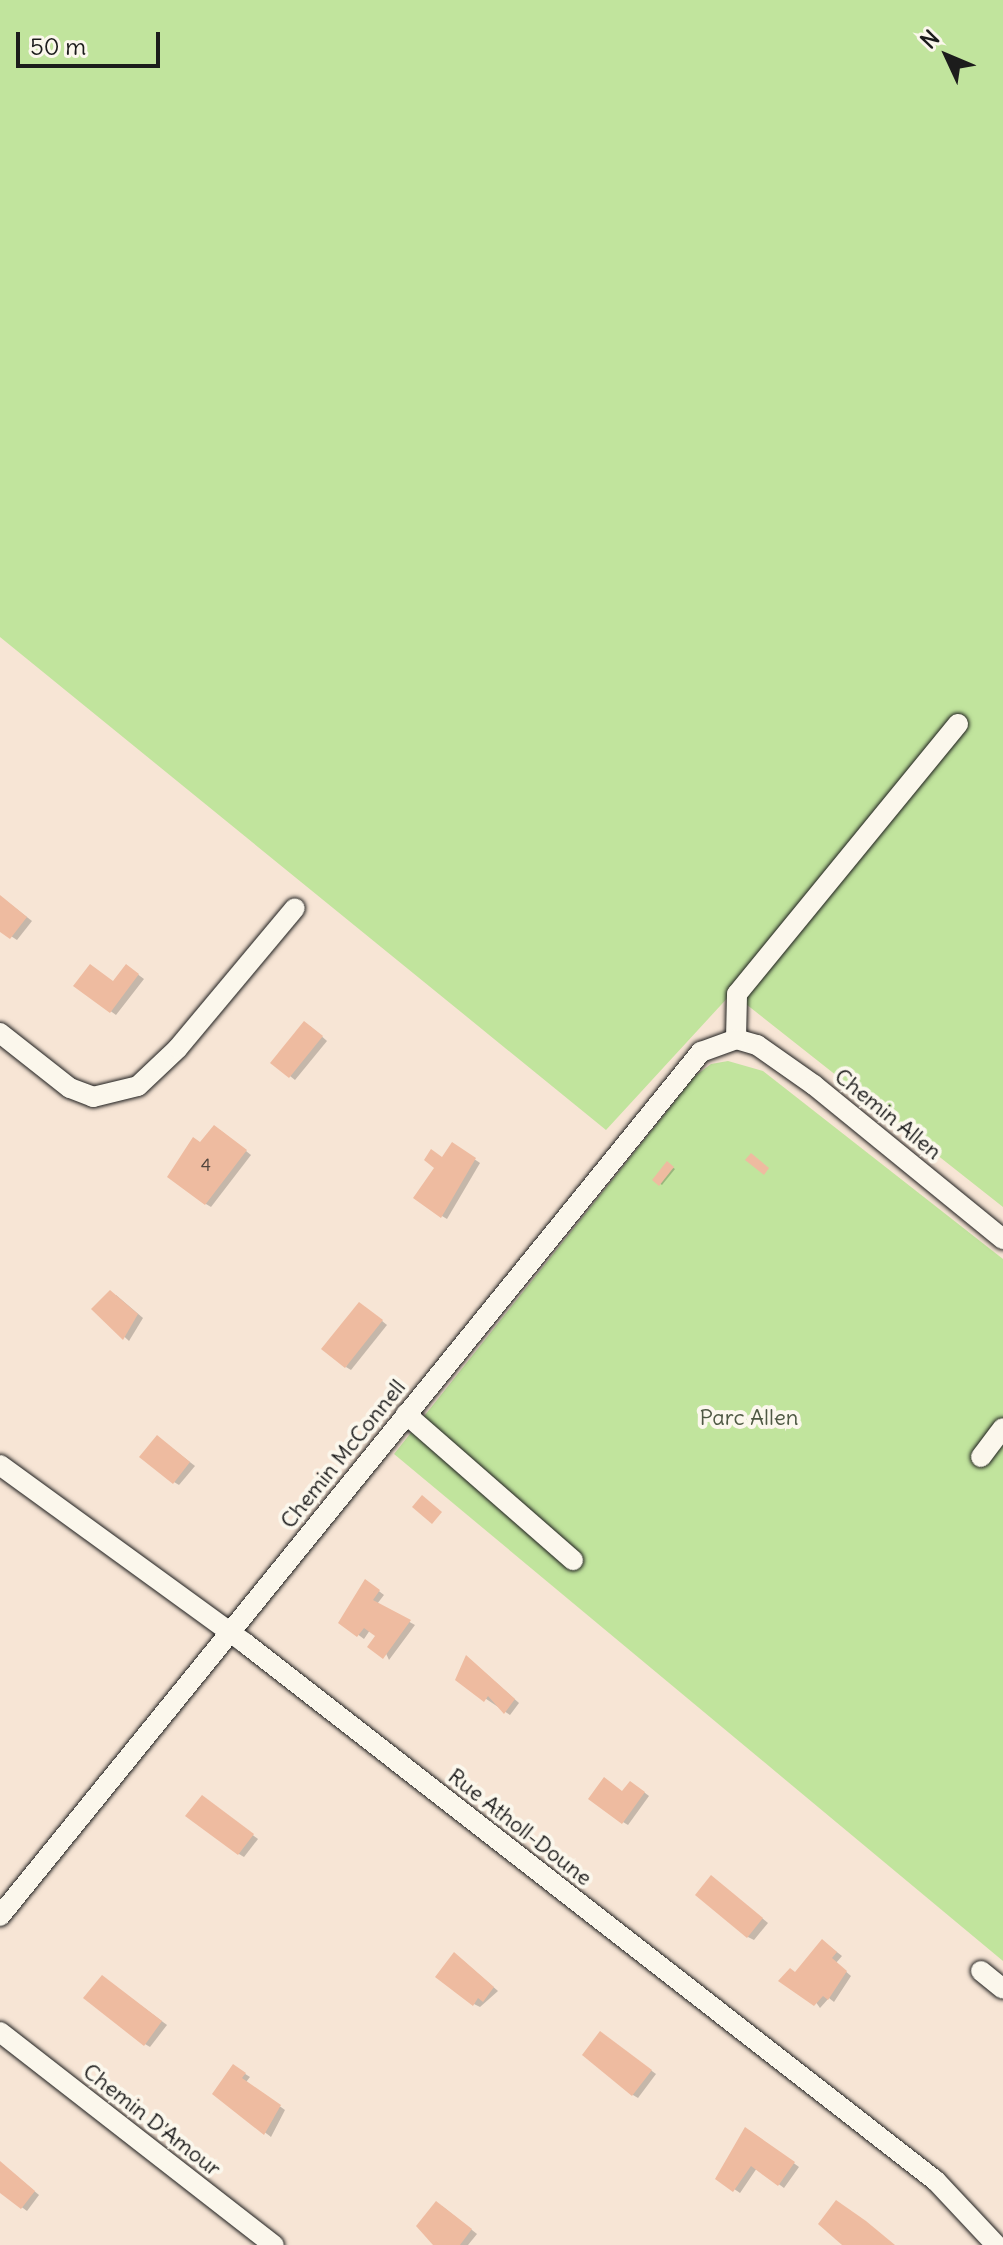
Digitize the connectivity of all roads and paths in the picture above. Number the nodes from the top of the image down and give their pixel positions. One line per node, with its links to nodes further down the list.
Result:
1 (958, 724): 4 (street)
2 (295, 908): 3 (street)
3 (0, 1033)
4 (736, 1039): 5 (street, Chemin Allen); 6 (street, Chemin McConnell)
5 (1003, 1239)
6 (406, 1414): 10 (street); 11 (street, Chemin McConnell)
7 (1003, 1428): 8 (street)
8 (981, 1457)
9 (0, 1465): 11 (street, Rue Atholl-Doune)
10 (573, 1560)
11 (230, 1633): 12 (street, Chemin McConnell); 17 (street, Rue Atholl-Doune)
12 (0, 1916)
13 (981, 1971): 14 (street)
14 (1003, 1989)
15 (0, 2032): 16 (street, Chemin D'Amour)
16 (274, 2245)
17 (996, 2245)

